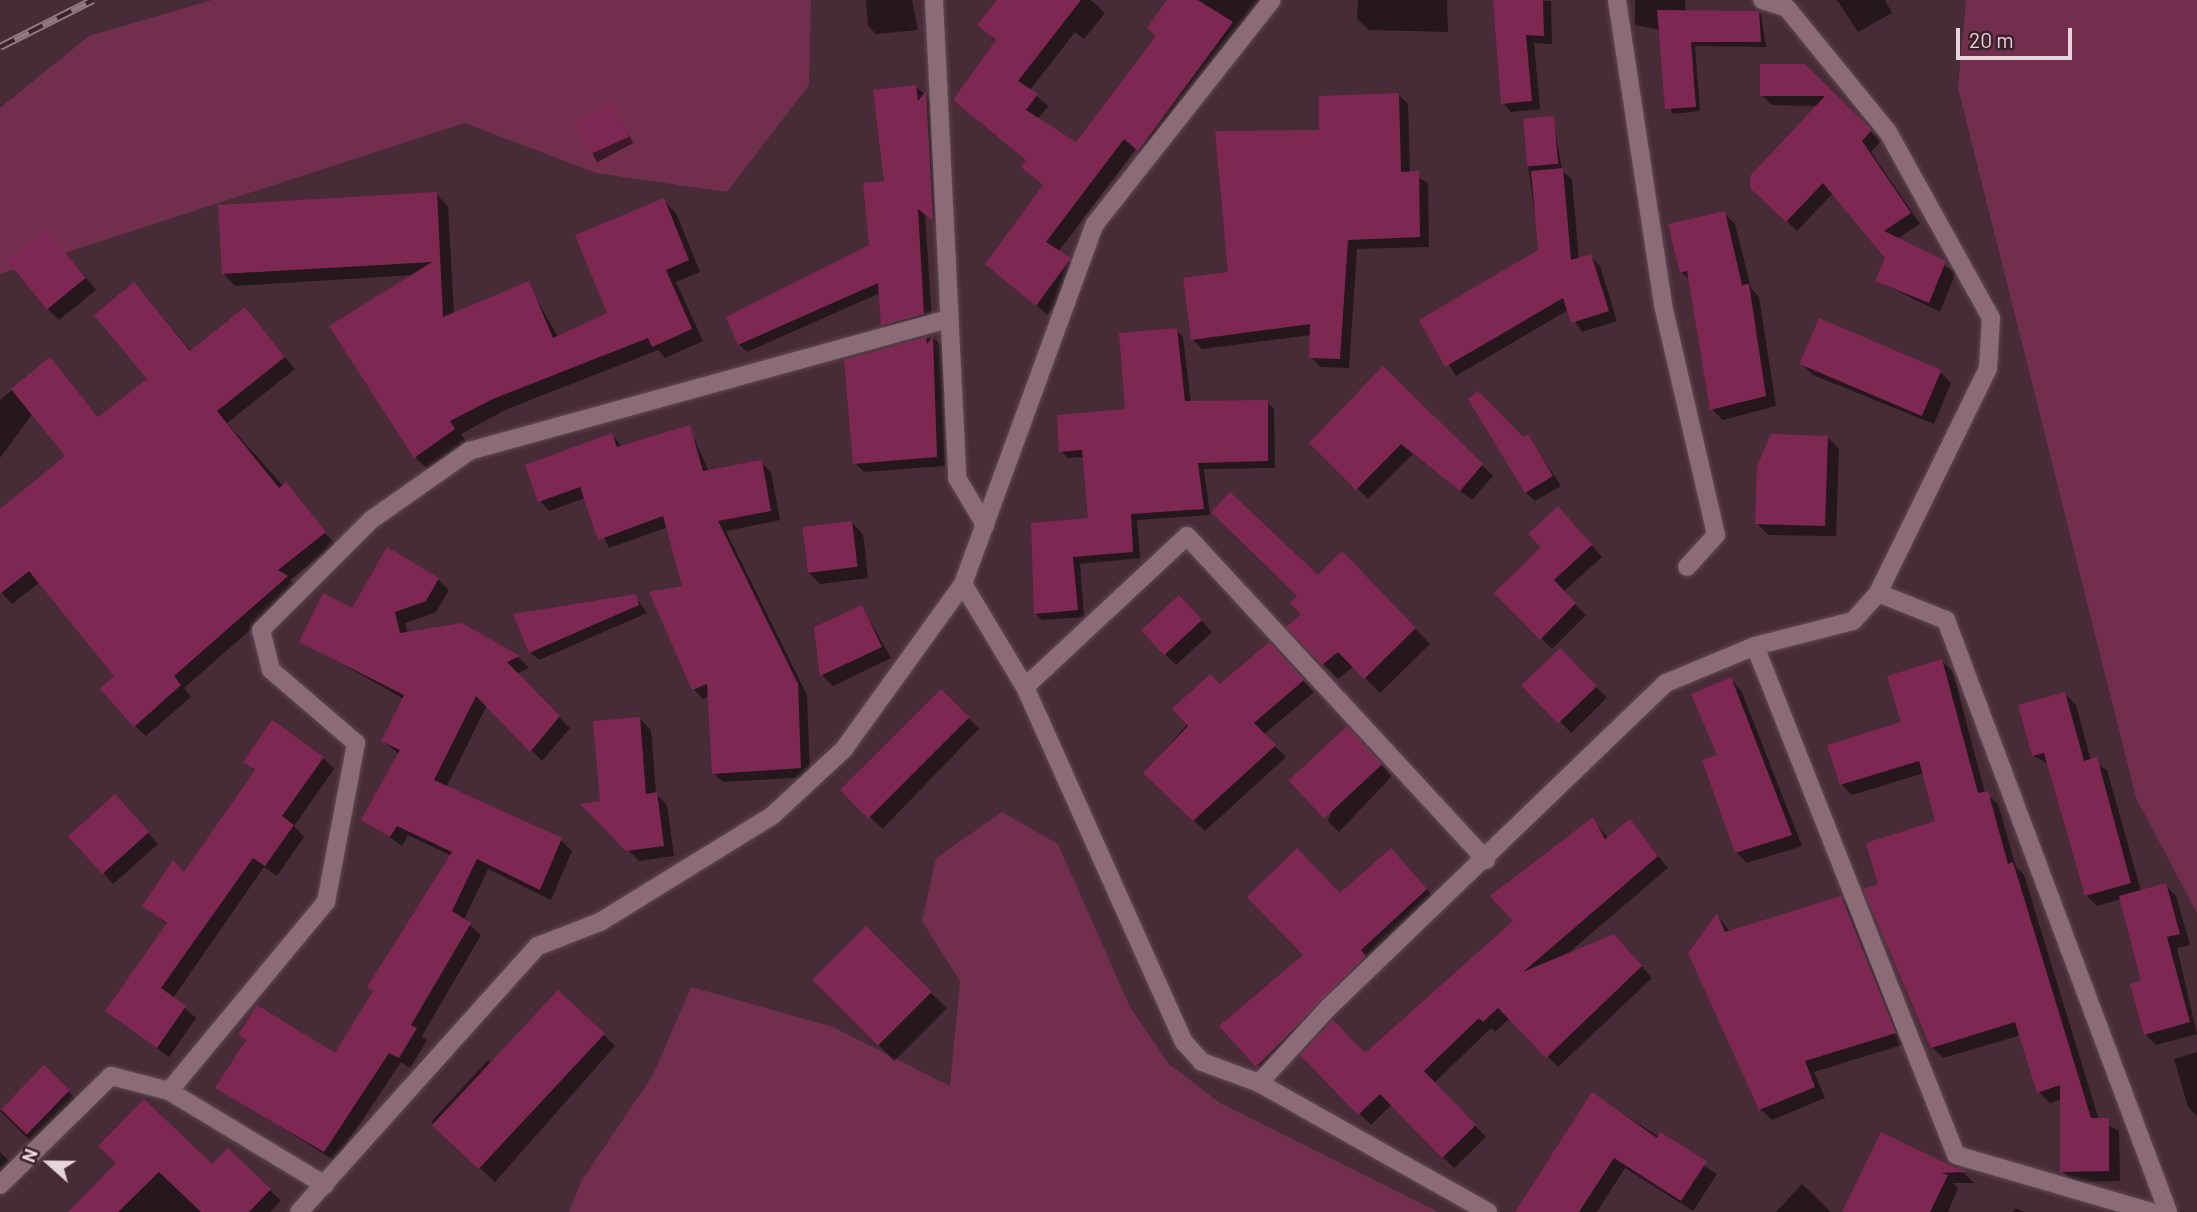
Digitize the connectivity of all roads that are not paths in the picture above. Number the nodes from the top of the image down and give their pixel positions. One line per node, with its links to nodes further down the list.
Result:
1 (934, 0): 5 (street)
2 (1272, 0): 6 (street)
3 (1617, 0): 7 (street)
4 (1762, 0): 9 (street)
5 (945, 320): 6 (street); 14 (street)
6 (985, 525): 8 (street)
7 (1687, 567)
8 (963, 584): 11 (street); 16 (street)
9 (1878, 593): 10 (street); 20 (street)
10 (1755, 646): 12 (street); 19 (street)
11 (1026, 687): 12 (street); 13 (street)
12 (1486, 860): 13 (street)
13 (1259, 1083): 18 (street)
14 (169, 1091): 15 (street); 16 (street)
15 (0, 1185)
16 (325, 1185): 17 (street)
17 (299, 1212)
18 (1488, 1212)
19 (2151, 1212)
20 (2168, 1212)

